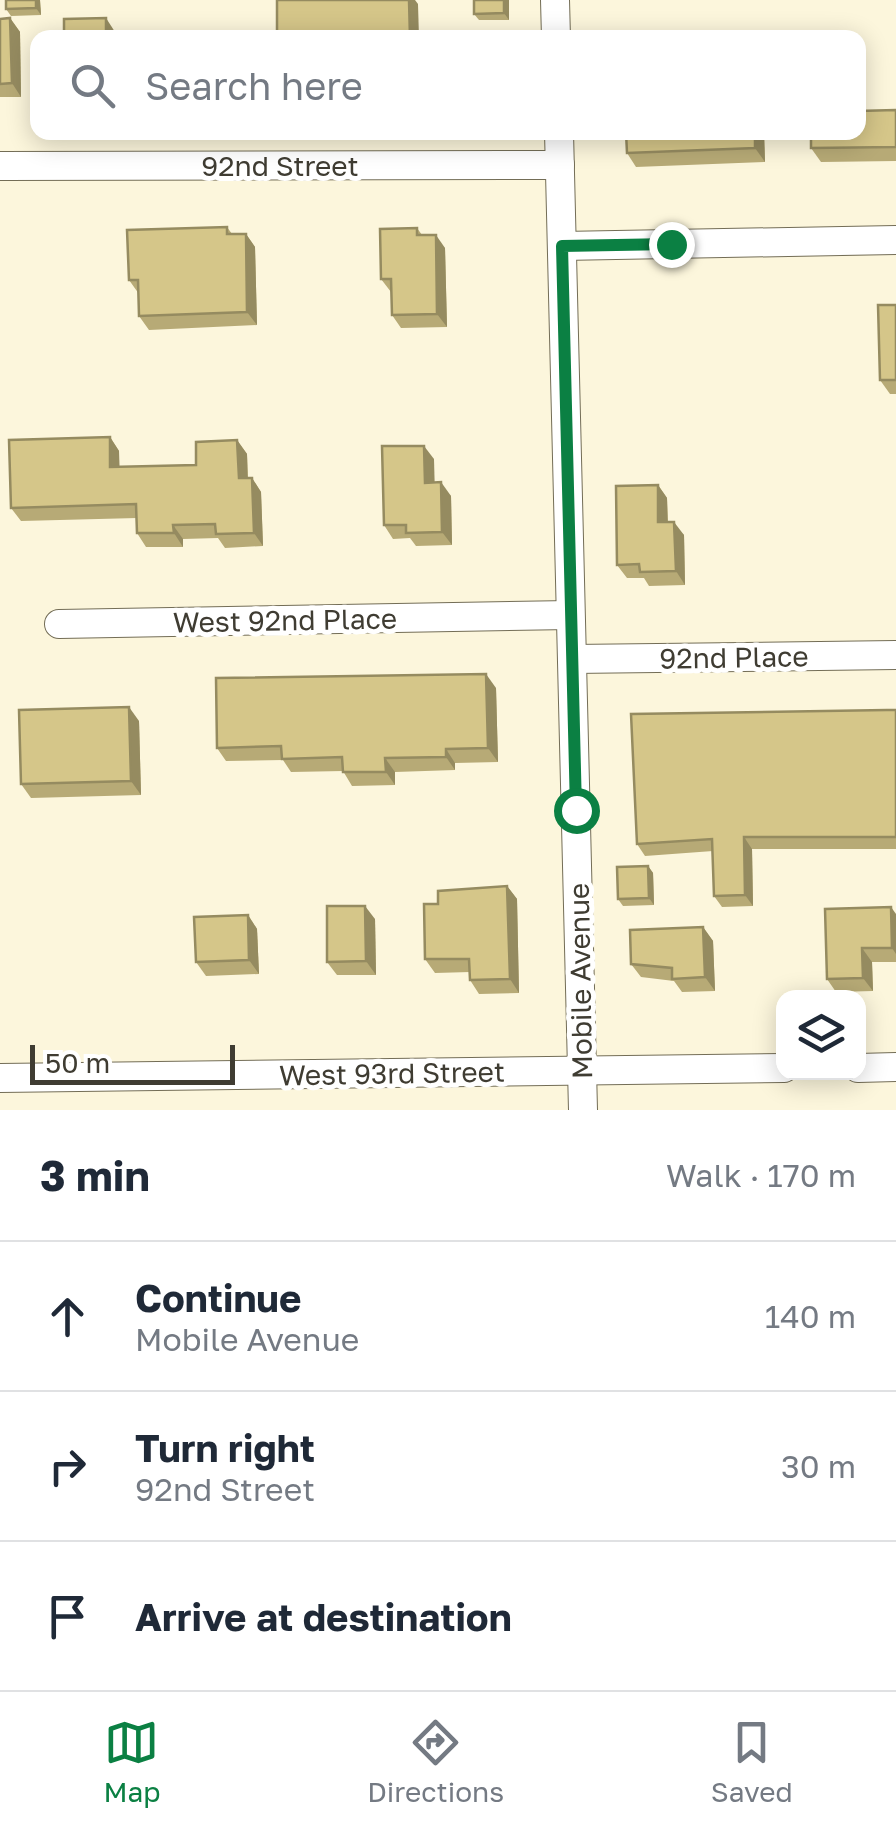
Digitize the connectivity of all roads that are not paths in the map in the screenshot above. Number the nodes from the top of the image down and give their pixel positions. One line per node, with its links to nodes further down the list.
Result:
1 (555, 0): 2 (street)
2 (556, 30)
3 (559, 140): 4 (street, Mobile Avenue)
4 (560, 165): 5 (street, 92nd Street); 7 (street, Mobile Avenue)
5 (0, 166)
6 (896, 240): 7 (street)
7 (562, 246): 8 (street, Mobile Avenue)
8 (570, 615): 9 (street, West 92nd Place); 11 (street, Mobile Avenue)
9 (59, 624)
10 (896, 655): 11 (street, 92nd Place)
11 (572, 659): 15 (street, Mobile Avenue)
12 (776, 1068): 15 (street, West 93rd Street)
13 (866, 1068): 14 (street)
14 (896, 1068)
15 (582, 1070): 16 (street, West 93rd Street); 17 (street, Mobile Avenue)
16 (0, 1078)
17 (583, 1110)

